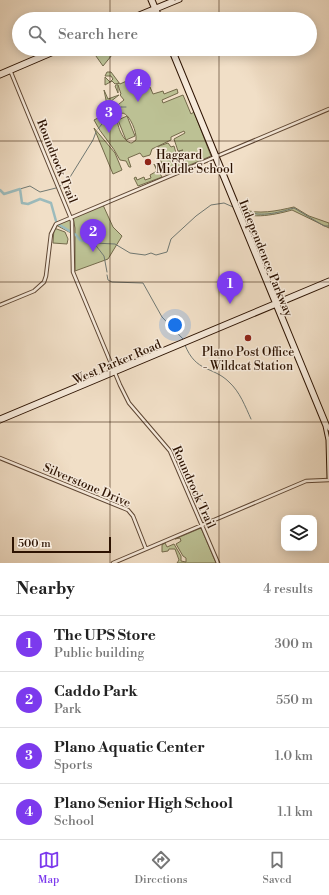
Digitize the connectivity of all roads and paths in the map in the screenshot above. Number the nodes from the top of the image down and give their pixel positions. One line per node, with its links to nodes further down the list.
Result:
1 (150, 0): 5 (main road)
2 (153, 0): 5 (main road)
3 (173, 0): 5 (main road)
4 (180, 0): 5 (main road)
5 (155, 9): 6 (main road); 7 (main road); 8 (main road); 9 (main road)
6 (147, 12)
7 (149, 12)
8 (156, 12)
9 (157, 12)
10 (41, 56): 13 (main road)
11 (45, 56): 13 (main road)
12 (175, 56): 17 (main road, Independence Parkway)
13 (10, 70): 14 (main road); 15 (main road); 18 (street, Roundrock Trail)
14 (0, 73)
15 (0, 76)
16 (329, 109): 17 (street)
17 (216, 156): 18 (street); 22 (main road, Independence Parkway)
18 (71, 217): 23 (street); 25 (street, Roundrock Trail)
19 (329, 280): 21 (main road, West Parker Road)
20 (329, 283): 21 (main road, West Parker Road)
21 (315, 287): 22 (main road, West Parker Road)
22 (276, 303): 24 (main road, Independence Parkway); 25 (main road, West Parker Road)
23 (0, 305)
24 (285, 326): 28 (main road, Independence Parkway); 30 (main road, Independence Parkway)
25 (114, 372): 26 (main road, West Parker Road); 27 (main road, West Parker Road); 32 (street, Roundrock Trail)
26 (0, 418)
27 (0, 421)
28 (329, 429)
29 (0, 458): 33 (street, Silverstone Drive)
30 (329, 470): 31 (main road, Independence Parkway)
31 (329, 479): 32 (street)
32 (202, 526): 33 (street); 35 (street, Roundrock Trail)
33 (146, 549): 34 (street)
34 (113, 563)
35 (218, 563)

